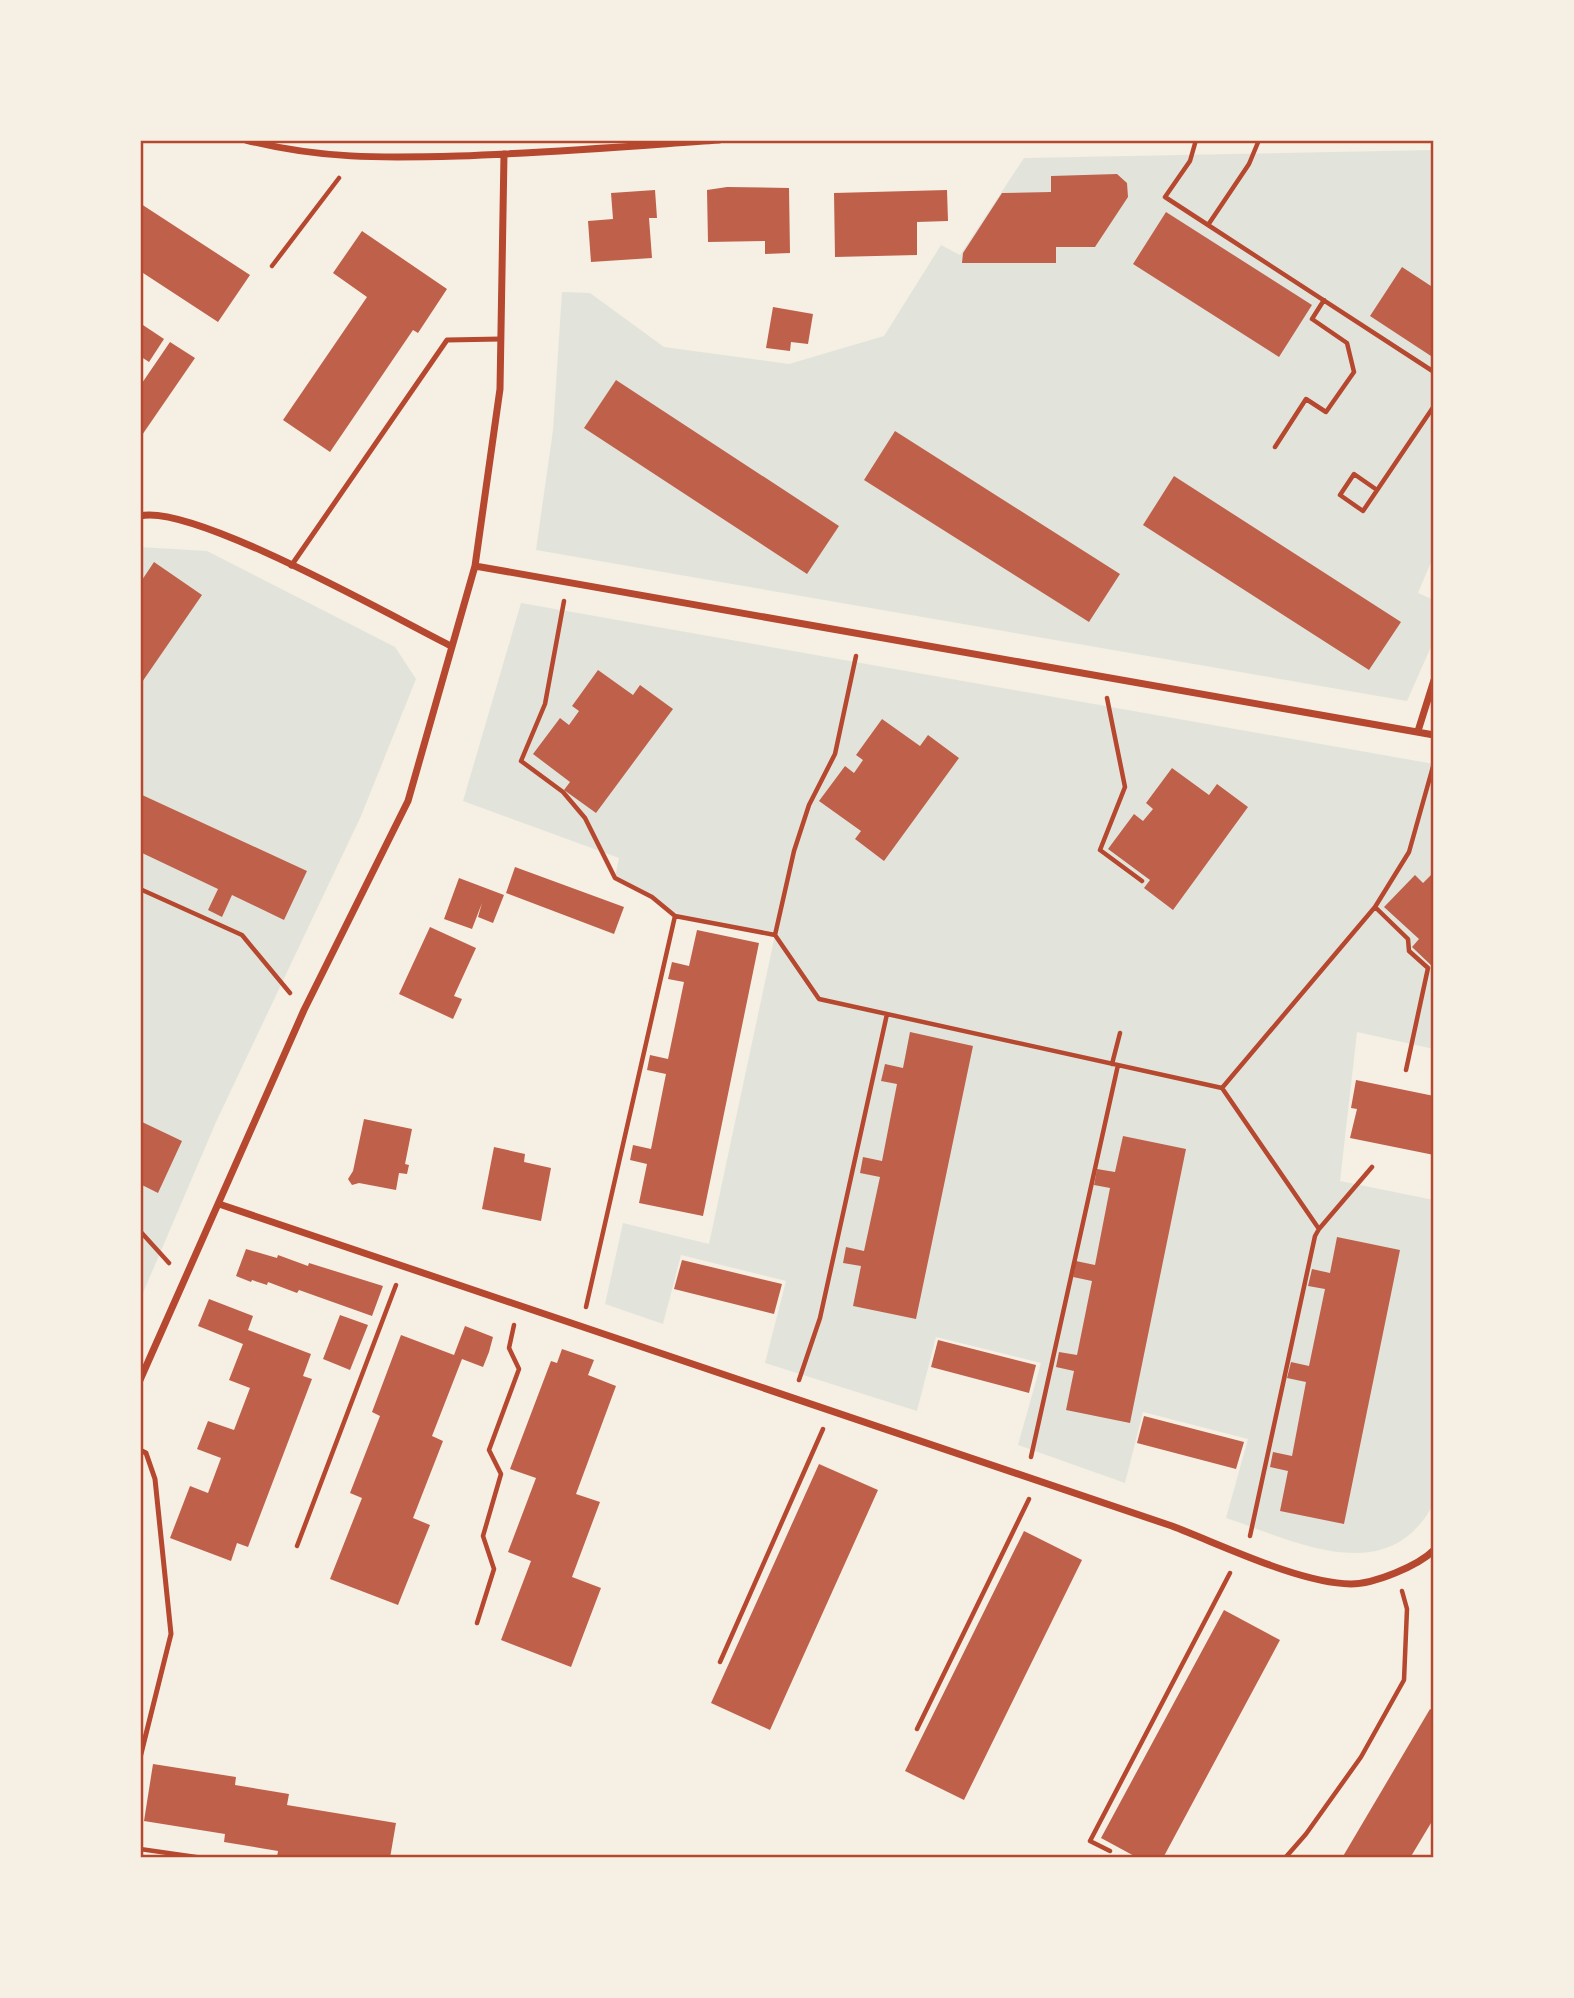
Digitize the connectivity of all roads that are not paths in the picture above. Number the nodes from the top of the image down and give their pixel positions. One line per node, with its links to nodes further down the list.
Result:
1 (246, 140): 4 (street)
2 (719, 140): 3 (street)
3 (625, 143): 4 (street)
4 (505, 154): 5 (street)
5 (501, 339): 7 (lane); 8 (street)
6 (140, 516): 7 (street)
7 (292, 566): 9 (street)
8 (475, 566): 9 (street); 11 (street)
9 (451, 646): 13 (street)
10 (1434, 680): 11 (street)
11 (1418, 731): 12 (street)
12 (1434, 735)
13 (219, 1204): 14 (street); 16 (street)
14 (140, 1380)
15 (140, 1450): 17 (lane)
16 (1434, 1550)
17 (140, 1758)

